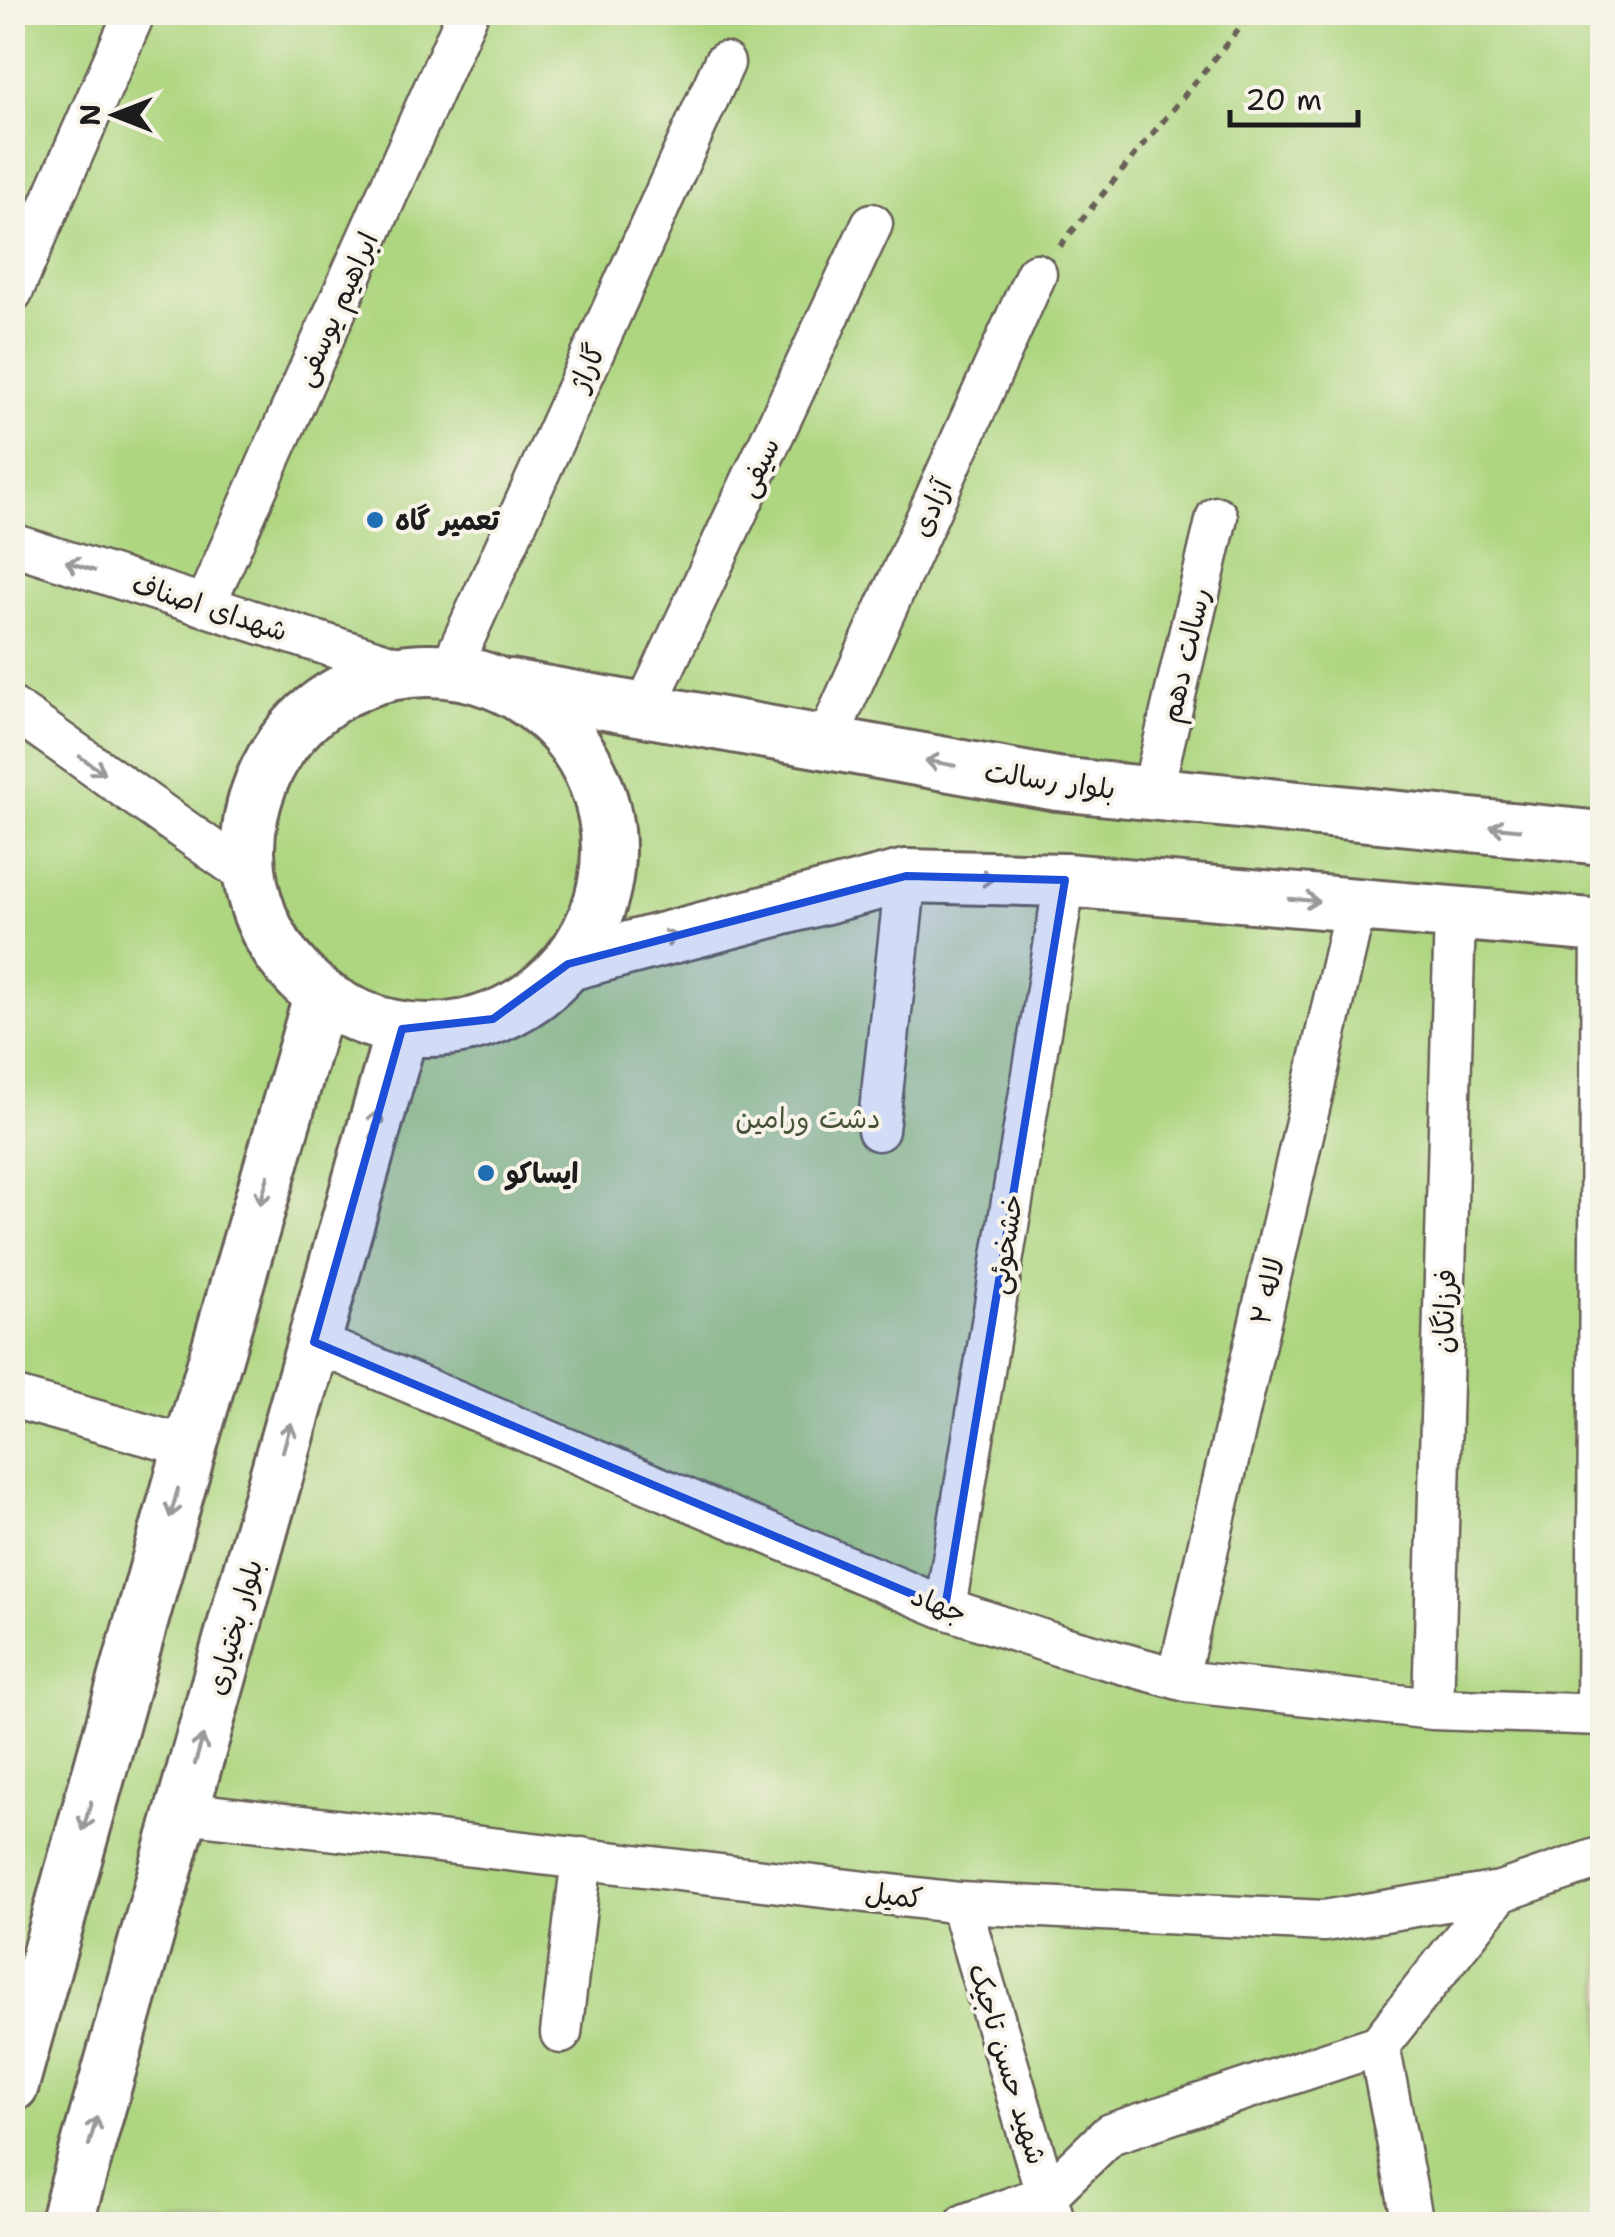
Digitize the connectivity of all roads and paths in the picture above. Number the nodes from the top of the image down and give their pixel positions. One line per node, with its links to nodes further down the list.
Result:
1 (135, 12): 7 (street)
2 (468, 12): 10 (street, ابراهیم یوسفی)
3 (1253, 12): 6 (path)
4 (724, 64): 11 (street, گاراژ)
5 (872, 224): 14 (street, سیفی)
6 (1036, 274): 15 (street, آزادی)
7 (12, 292)
8 (1217, 517): 16 (street, رسالت دهم)
9 (12, 544): 10 (street, شهدای اصناف, one-way to 9)
10 (205, 605): 11 (street, شهدای اصناف)
11 (428, 670): 12 (main road); 18 (main road)
12 (502, 684): 14 (main road, بلوار رسالت); 24 (main road)
13 (12, 708): 18 (street, one-way to 18)
14 (644, 710): 15 (main road, بلوار رسالت)
15 (826, 742): 16 (main road, بلوار رسالت, one-way to 15)
16 (1152, 794): 17 (main road, بلوار رسالت, one-way to 16)
17 (1602, 838)
18 (249, 876): 25 (main road)
19 (906, 876): 20 (main road, one-way to 20); 24 (main road, one-way to 19); 27 (street)
20 (1065, 880): 21 (main road, one-way to 21); 31 (street, خشخوئی)
21 (1356, 904): 22 (main road); 32 (street, لاله ۲)
22 (1455, 914): 23 (main road); 33 (street, فرزانگان)
23 (1602, 926): 34 (street)
24 (568, 964): 26 (main road)
25 (320, 996): 26 (main road); 30 (main road, one-way to 30)
26 (402, 1029): 28 (main road, بلوار بختیاری, one-way to 26)
27 (878, 1130)
28 (314, 1342): 31 (street, جهاد); 35 (main road, بلوار بختیاری, one-way to 28)
29 (12, 1397): 30 (street)
30 (190, 1447): 42 (main road, one-way to 42)
31 (945, 1608): 32 (street, جهاد)
32 (1178, 1678): 33 (street, جهاد)
33 (1433, 1709): 34 (street, جهاد)
34 (1600, 1714)
35 (182, 1812): 36 (street, کمیل); 44 (main road, بلوار بختیاری, one-way to 35)
36 (582, 1858): 39 (street, کمیل); 40 (street)
37 (1601, 1863): 38 (street, کمیل)
38 (1500, 1892): 39 (street, کمیل); 41 (street)
39 (960, 1903): 43 (street, شهید حسن تاجیک)
40 (561, 2033)
41 (1379, 2045): 43 (street); 46 (street)
42 (12, 2086)
43 (1051, 2210): 45 (street)
44 (66, 2224)
45 (966, 2224)
46 (1414, 2224)

